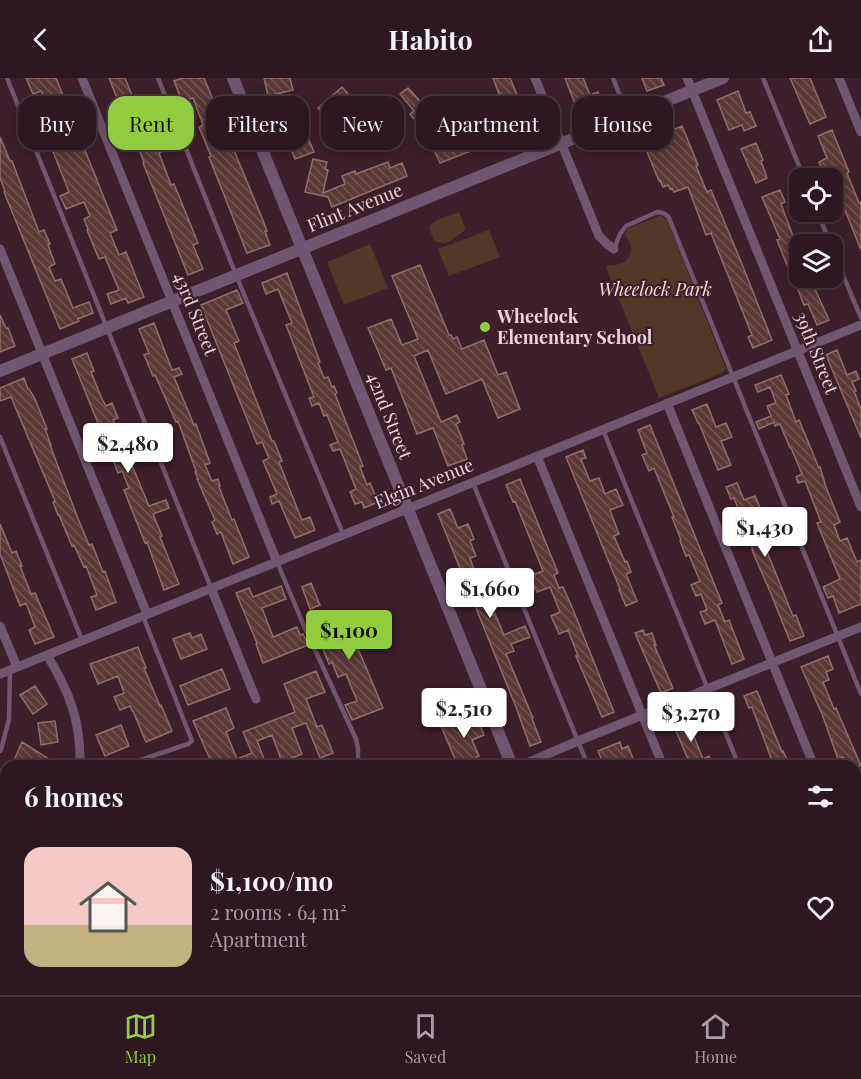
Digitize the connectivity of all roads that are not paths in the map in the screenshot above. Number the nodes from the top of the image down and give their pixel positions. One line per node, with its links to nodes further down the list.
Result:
1 (7, 78): 26 (lane)
2 (82, 78): 23 (street, 43rd Street)
3 (158, 78): 21 (lane)
4 (233, 78): 19 (street, 42nd Street)
5 (535, 78): 16 (street)
6 (613, 78): 12 (lane)
7 (687, 78): 11 (street, 39th Street)
8 (723, 78): 11 (street, Flint Avenue)
9 (763, 78): 17 (lane)
10 (839, 78): 14 (street)
11 (692, 90): 13 (street, Flint Avenue); 27 (street, 39th Street)
12 (620, 96)
13 (673, 98)
14 (861, 132)
15 (572, 139): 16 (street, Flint Avenue)
16 (562, 143): 19 (street, Flint Avenue); 20 (street)
17 (800, 168)
18 (0, 249): 28 (street)
19 (302, 249): 21 (street, Flint Avenue); 37 (street, 42nd Street)
20 (614, 249): 30 (lane)
21 (236, 275): 23 (street, Flint Avenue); 38 (lane)
22 (843, 275): 24 (lane)
23 (172, 301): 26 (street, Flint Avenue); 39 (street, 43rd Street)
24 (861, 318)
25 (861, 326): 27 (street, Elgin Avenue)
26 (106, 328): 28 (street, Flint Avenue); 40 (lane)
27 (798, 351): 30 (street, Elgin Avenue); 36 (street, 39th Street)
28 (42, 354): 29 (street, Flint Avenue); 41 (street)
29 (0, 371)
30 (733, 377): 31 (street, Elgin Avenue); 44 (lane)
31 (667, 403): 32 (street, Elgin Avenue); 47 (street)
32 (603, 430): 34 (street, Elgin Avenue); 50 (lane)
33 (0, 437): 45 (lane)
34 (537, 456): 35 (street, Elgin Avenue); 53 (street)
35 (473, 482): 37 (street, Elgin Avenue); 54 (lane)
36 (861, 507)
37 (407, 509): 38 (street, Elgin Avenue); 59 (street, 42nd Street)
38 (344, 535): 39 (street, Elgin Avenue)
39 (277, 562): 40 (street, Elgin Avenue); 58 (lane)
40 (211, 588): 41 (street, Elgin Avenue); 52 (street)
41 (145, 615): 45 (street, Elgin Avenue); 57 (lane)
42 (0, 626): 48 (street)
43 (861, 627): 44 (street)
44 (838, 636): 47 (street); 51 (lane)
45 (82, 641): 46 (street, Elgin Avenue)
46 (46, 655): 48 (street, Elgin Avenue); 56 (street)
47 (772, 662): 50 (street); 64 (street)
48 (13, 669): 49 (street, Elgin Avenue); 55 (lane)
49 (0, 674)
50 (708, 688): 53 (street); 63 (lane)
51 (861, 694)
52 (256, 699)
53 (643, 716): 54 (street); 62 (street)
54 (578, 741): 60 (street); 61 (lane)
55 (0, 751)
56 (80, 760)
57 (141, 760)
58 (358, 760)
59 (510, 760)
60 (534, 760)
61 (586, 760)
62 (661, 760)
63 (737, 760)
64 (812, 760)

